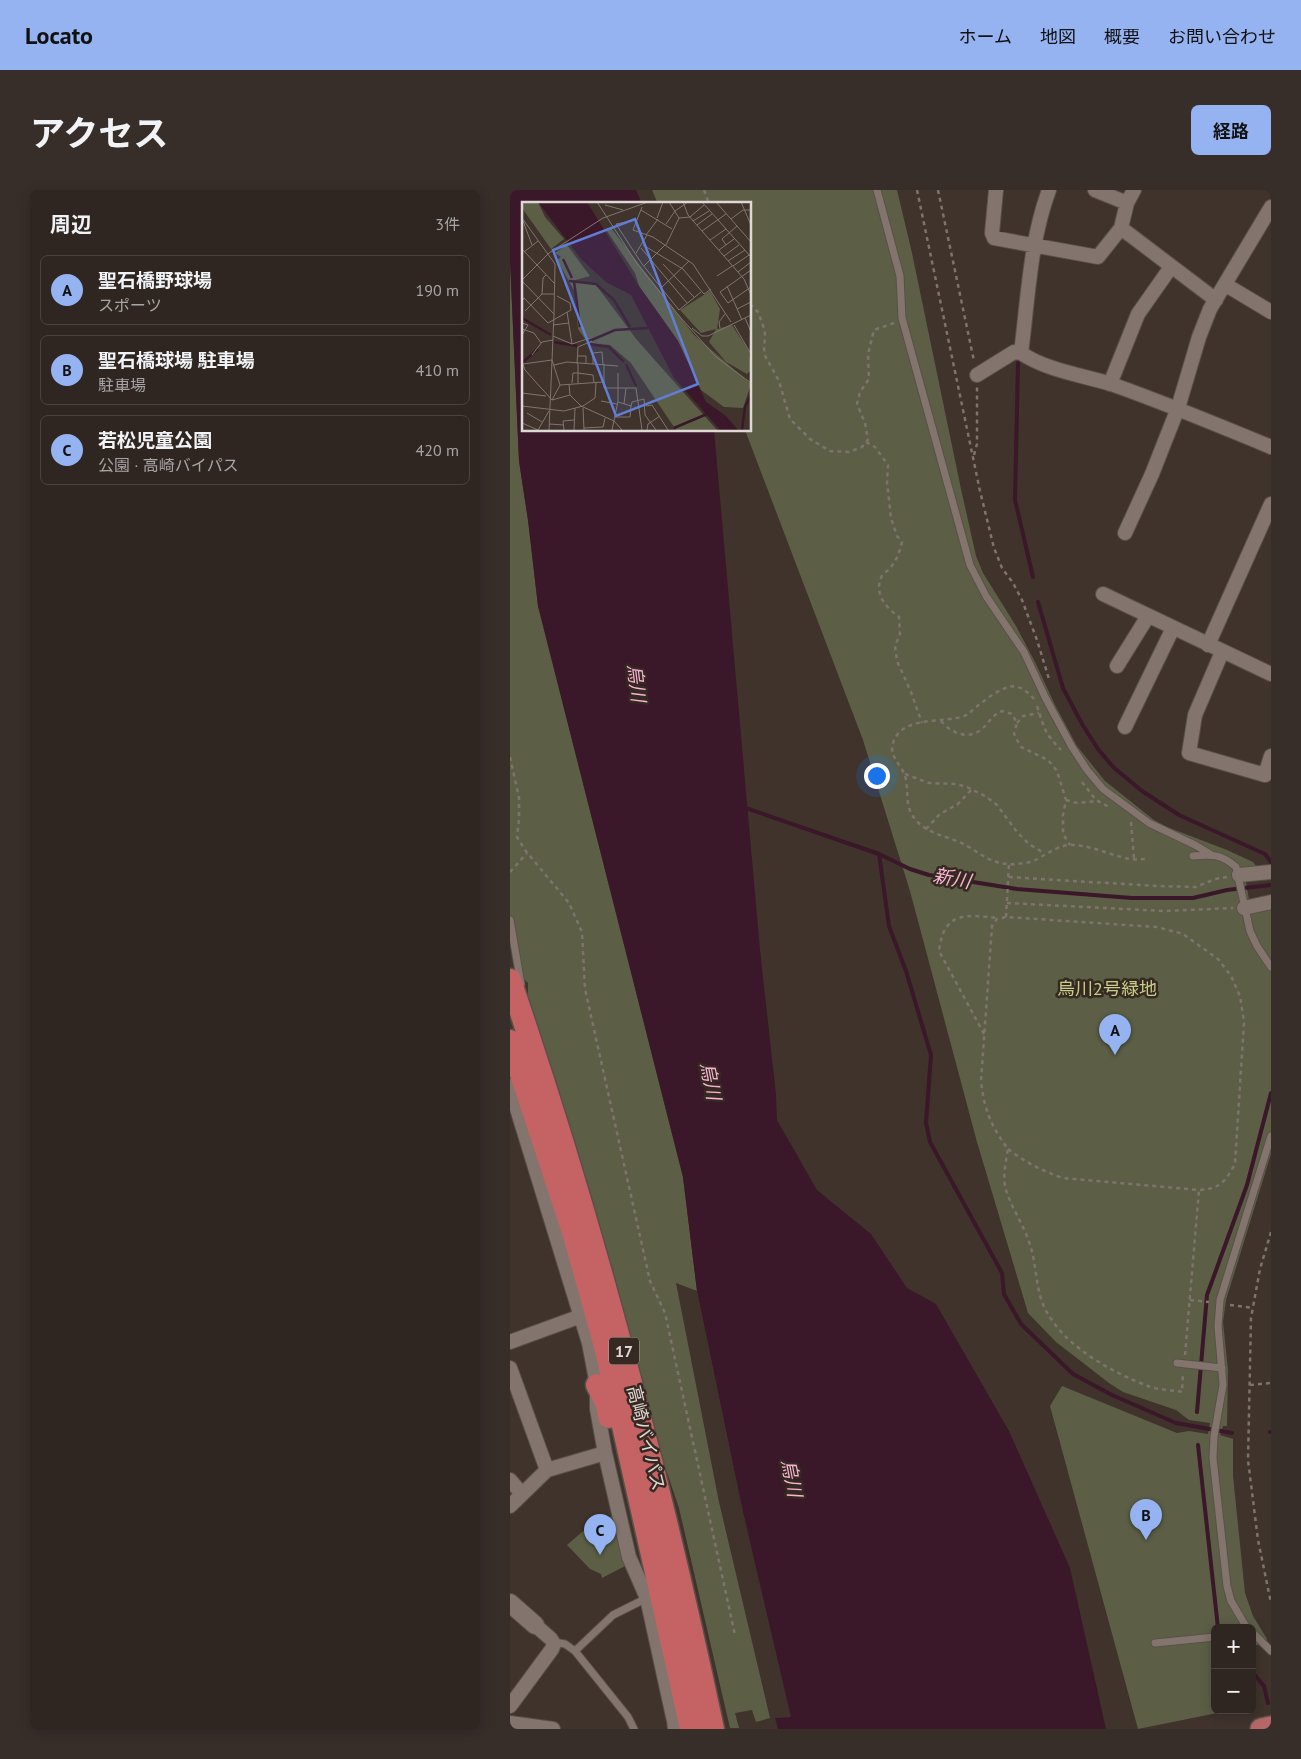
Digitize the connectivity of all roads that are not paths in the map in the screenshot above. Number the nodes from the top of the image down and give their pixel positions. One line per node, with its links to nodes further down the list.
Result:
1 (877, 190): 30 (lane)
2 (996, 190): 9 (street)
3 (1049, 190): 9 (street)
4 (1095, 190): 6 (street)
5 (1134, 190): 6 (street)
6 (1127, 203): 8 (street)
7 (1271, 207): 11 (street)
8 (1121, 228): 9 (street); 10 (street)
9 (1034, 246): 14 (street)
10 (1171, 267): 12 (street); 16 (street)
11 (1226, 285): 12 (street); 13 (street)
12 (1216, 300): 17 (street)
13 (1271, 312)
14 (1021, 353): 15 (street); 16 (street)
15 (977, 375)
16 (1110, 384): 17 (street)
17 (1178, 408): 18 (street); 20 (street)
18 (1271, 447)
19 (1271, 504): 24 (street)
20 (1125, 533)
21 (1103, 594): 22 (street)
22 (1148, 616): 23 (street); 26 (street)
23 (1172, 628): 24 (street); 28 (street)
24 (1208, 645): 25 (street)
25 (1222, 652): 27 (street); 29 (street)
26 (1117, 666)
27 (1271, 674)
28 (1125, 727)
29 (1271, 756)
30 (1210, 854): 31 (lane); 33 (lane)
31 (1193, 856)
32 (1271, 872): 33 (street)
33 (1239, 878): 35 (lane)
34 (1271, 902): 35 (street)
35 (1244, 906): 37 (lane)
36 (510, 920): 38 (lane)
37 (1271, 967)
38 (512, 987): 70 (highway, 高崎バイパス / 17)
39 (510, 1041): 53 (highway, 高崎バイパス / 17)
40 (510, 1086): 42 (street)
41 (1271, 1136): 46 (lane)
42 (581, 1316): 43 (street); 47 (street)
43 (510, 1342)
44 (1180, 1363): 46 (lane)
45 (510, 1368): 49 (street)
46 (1222, 1368): 55 (lane)
47 (597, 1385): 48 (street); 53 (highway)
48 (605, 1453): 49 (street); 53 (street)
49 (548, 1470): 51 (street)
50 (510, 1480): 51 (street)
51 (522, 1494): 52 (street)
52 (510, 1506)
53 (656, 1602): 61 (lane); 68 (street); 69 (highway, 高崎バイパス / 17)
54 (510, 1603): 56 (street)
55 (1245, 1624)
56 (535, 1625): 59 (street)
57 (1211, 1637): 60 (lane)
58 (1256, 1637): 62 (lane)
59 (553, 1642): 61 (lane); 63 (street)
60 (1155, 1643)
61 (575, 1651): 67 (lane)
62 (1271, 1651)
63 (510, 1706)
64 (510, 1723): 66 (street)
65 (1271, 1727): 71 (main road)
66 (553, 1729)
67 (634, 1729)
68 (675, 1729)
69 (691, 1729)
70 (712, 1729)
71 (1261, 1729)

